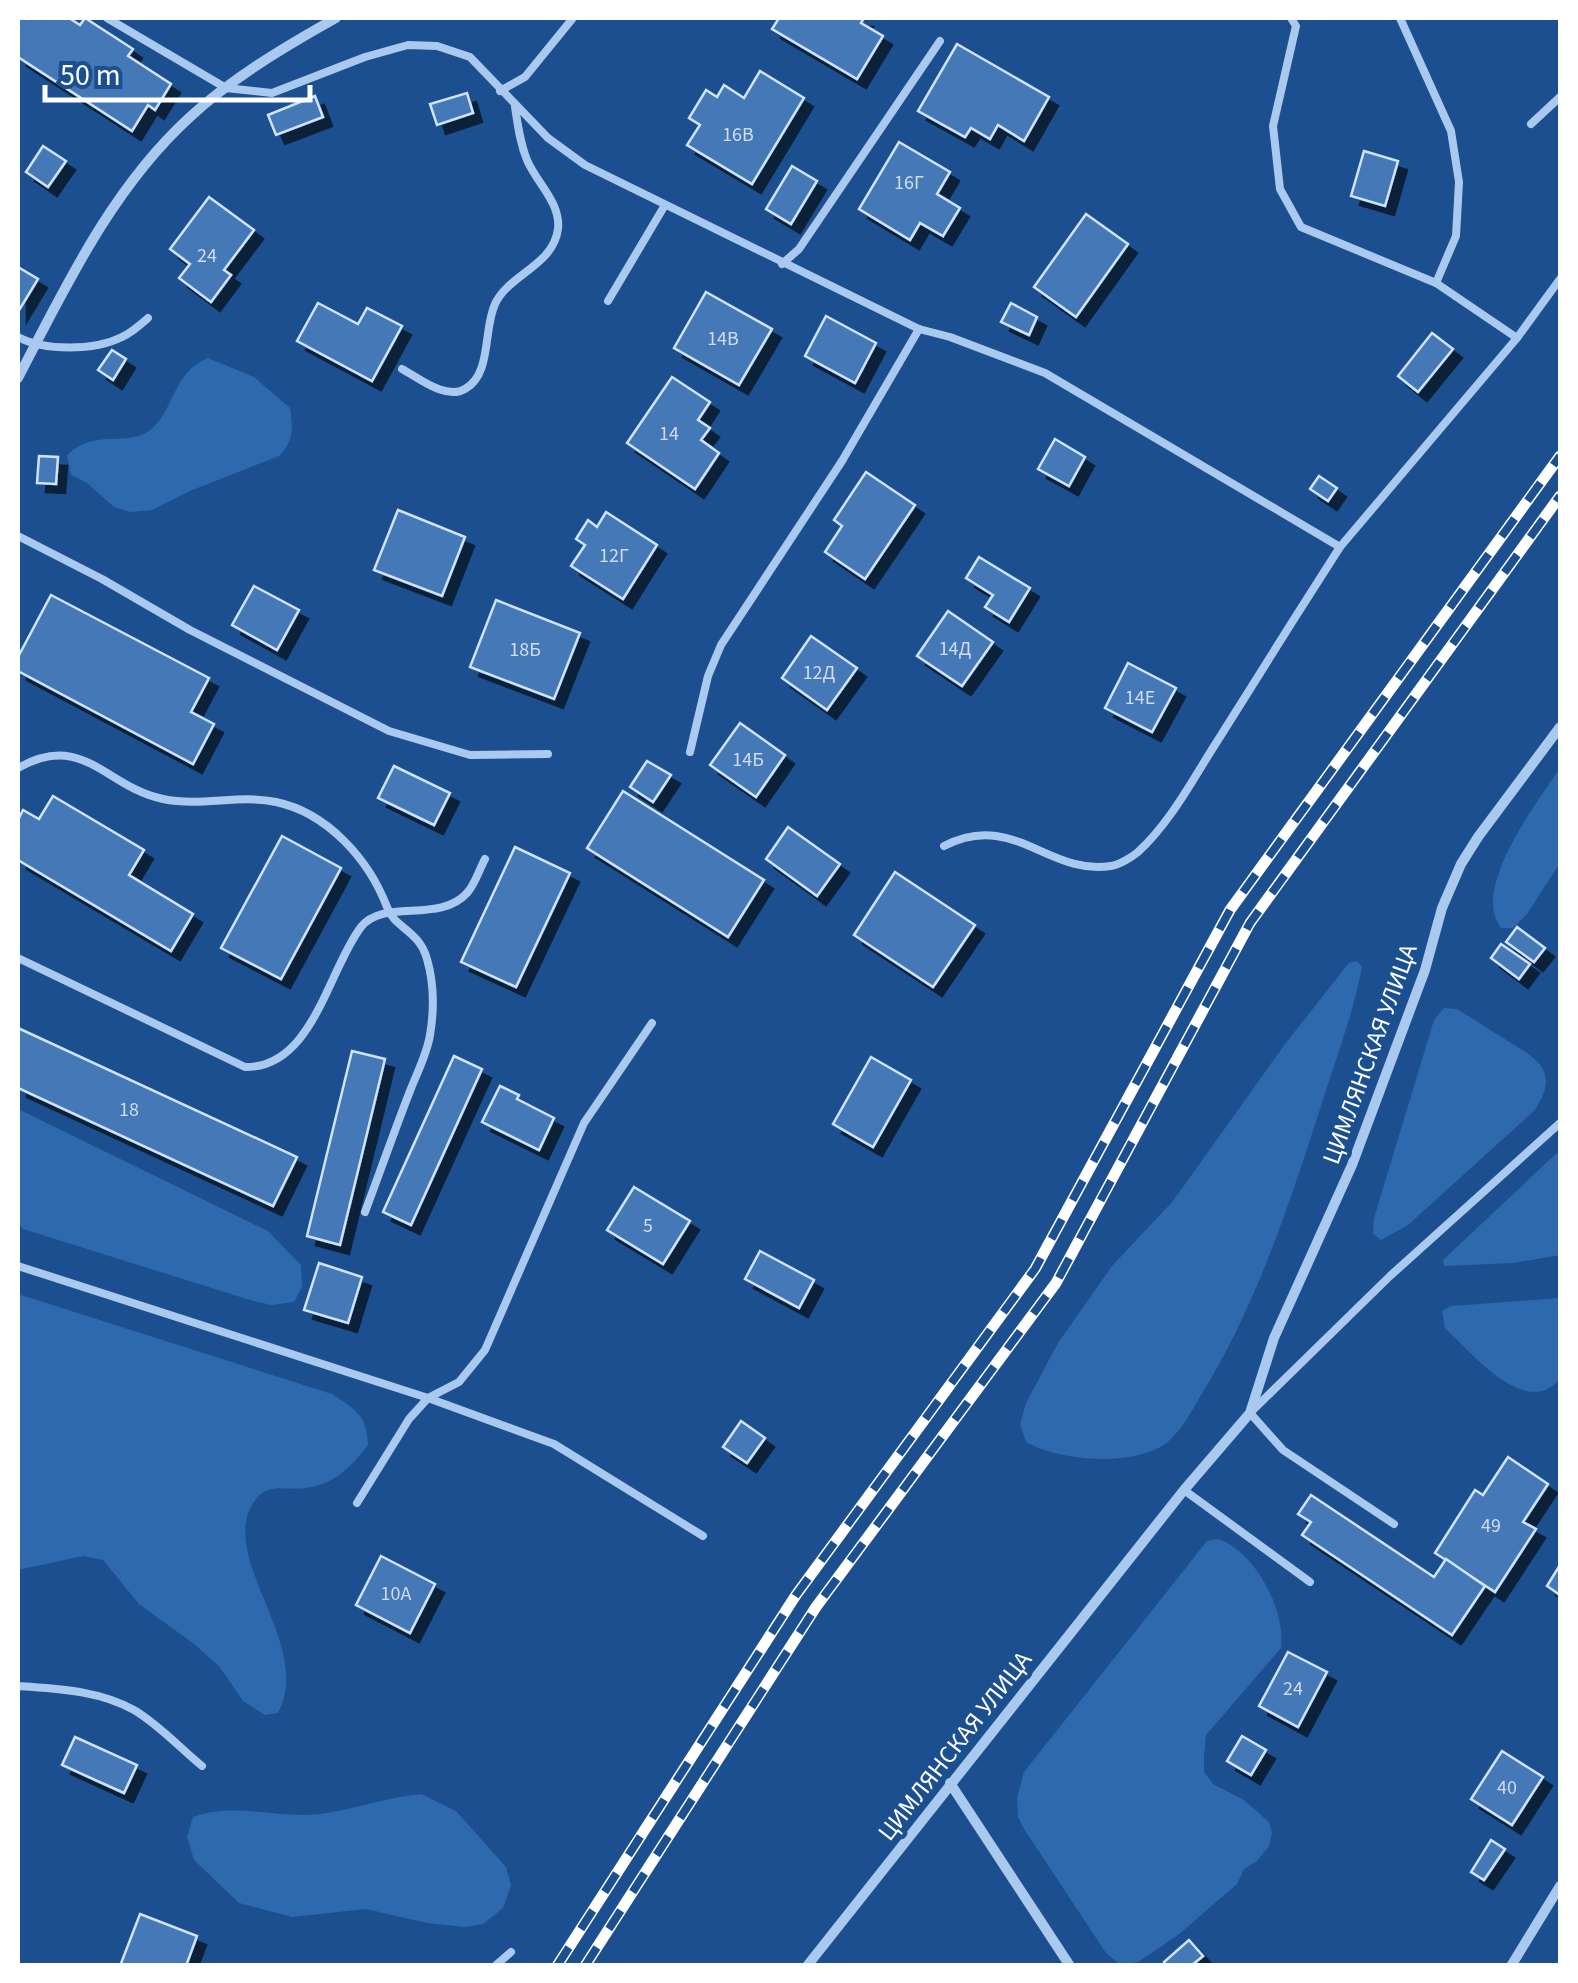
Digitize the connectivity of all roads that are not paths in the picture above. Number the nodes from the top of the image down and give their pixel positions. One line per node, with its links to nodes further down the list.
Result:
1 (107, 18): 7 (lane)
2 (336, 18): 7 (street)
3 (574, 18): 8 (lane)
4 (1291, 18): 15 (lane)
5 (1400, 18): 15 (lane)
6 (940, 41): 13 (lane)
7 (226, 88): 8 (lane); 21 (street)
8 (500, 91): 10 (lane)
9 (1560, 97): 11 (lane)
10 (515, 108): 12 (lane); 22 (lane)
11 (1531, 124)
12 (665, 204): 13 (lane); 16 (lane)
13 (782, 264): 18 (lane)
14 (1560, 279): 20 (lane)
15 (1436, 282): 20 (lane)
16 (608, 301)
17 (148, 318): 21 (lane)
18 (918, 329): 25 (lane); 27 (lane)
19 (18, 338): 21 (lane)
20 (1517, 338): 25 (lane)
21 (34, 346): 23 (street)
22 (402, 370)
23 (18, 378)
24 (18, 536): 28 (lane)
25 (1340, 547): 30 (lane)
26 (1560, 727): 39 (street, ЦИМЛЯНСКАЯ УЛИЦА)
27 (690, 752)
28 (548, 754)
29 (18, 768): 32 (lane)
30 (944, 846)
31 (484, 859): 32 (lane)
32 (389, 914): 33 (lane); 36 (lane)
33 (18, 958)
34 (652, 1023): 38 (lane)
35 (1560, 1123): 39 (lane, ЦИМЛЯНСКАЯ УЛИЦА)
36 (366, 1212)
37 (18, 1266): 38 (lane)
38 (428, 1398): 41 (lane); 43 (lane)
39 (1250, 1413): 40 (street, ЦИМЛЯНСКАЯ УЛИЦА); 42 (lane)
40 (1184, 1490): 44 (lane); 47 (street, ЦИМЛЯНСКАЯ УЛИЦА)
41 (357, 1504)
42 (1394, 1524)
43 (703, 1536)
44 (1310, 1582)
45 (18, 1686): 46 (lane)
46 (202, 1766)
47 (950, 1783): 51 (street, ЦИМЛЯНСКАЯ УЛИЦА); 52 (street)
48 (1560, 1886): 53 (street)
49 (511, 1952): 50 (lane)
50 (496, 1966)
51 (808, 1966)
52 (1070, 1966)
53 (1511, 1966)

